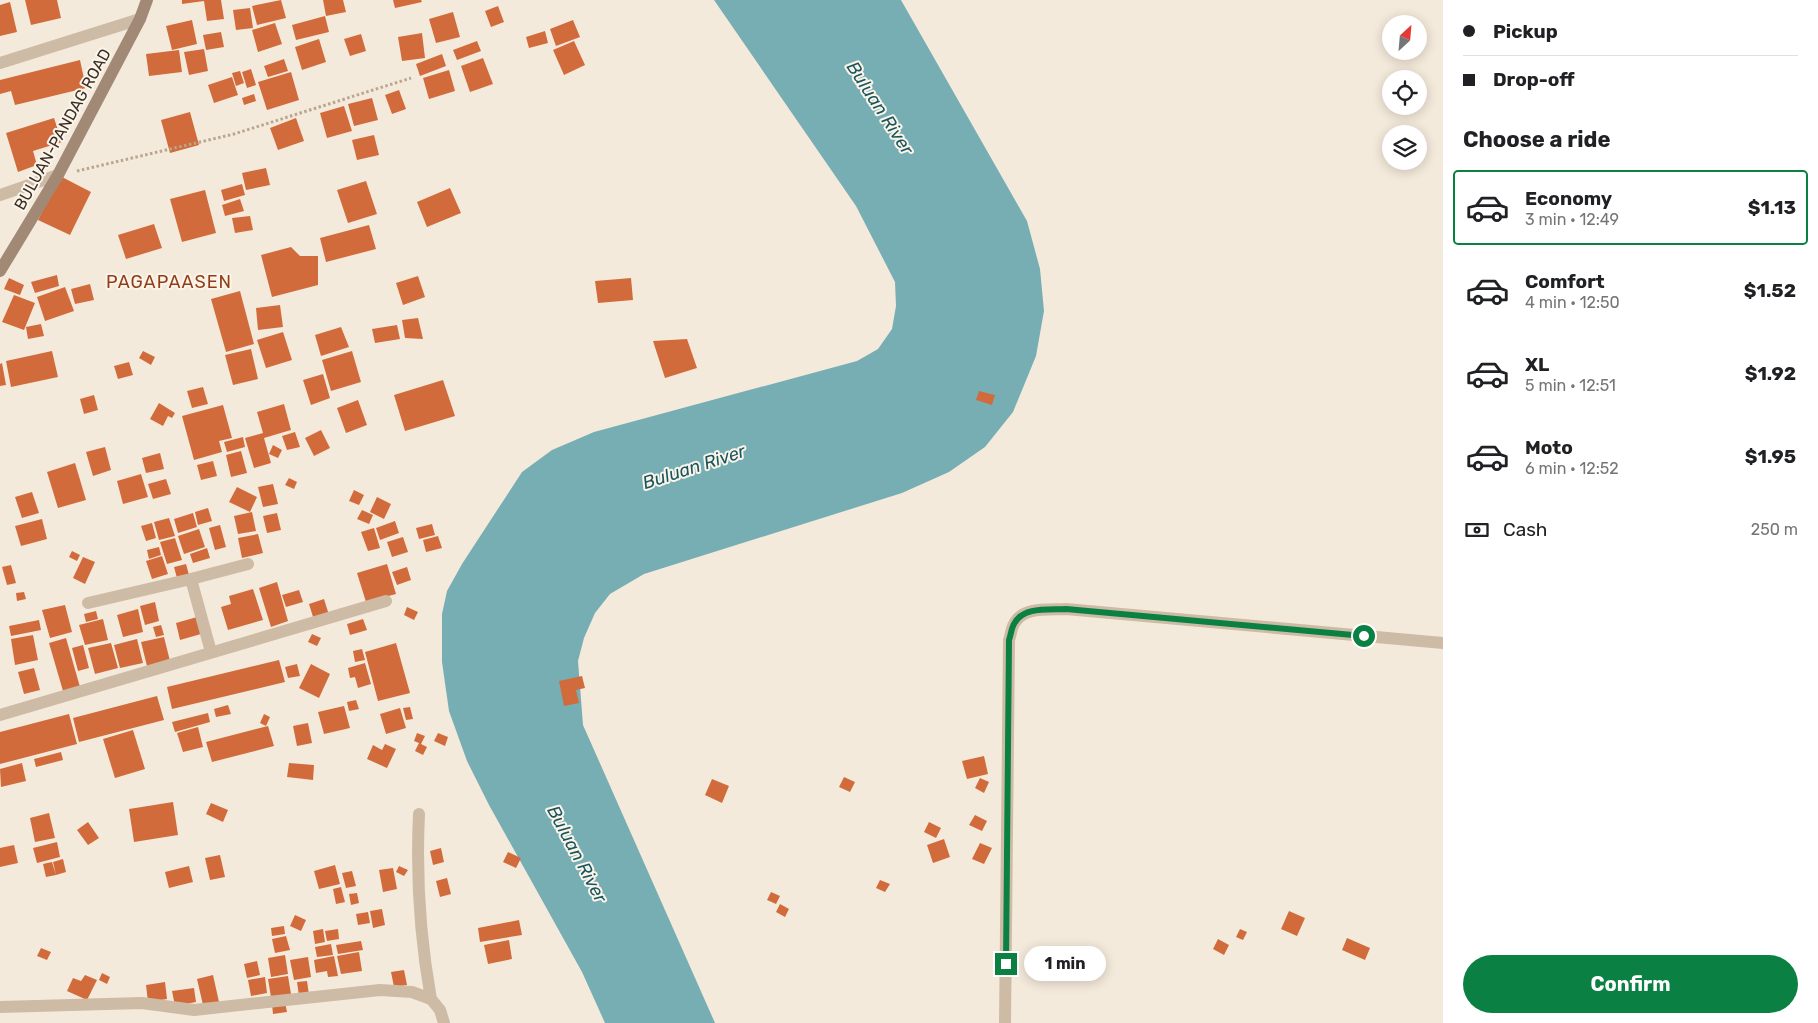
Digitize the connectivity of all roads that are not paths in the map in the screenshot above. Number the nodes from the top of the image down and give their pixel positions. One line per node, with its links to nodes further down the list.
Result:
1 (147, 0): 2 (main road, BULUAN-PANDAG ROAD)
2 (140, 18): 3 (street); 4 (main road, BULUAN-PANDAG ROAD)
3 (0, 63)
4 (58, 175): 5 (street); 6 (main road, BULUAN-PANDAG ROAD)
5 (0, 196)
6 (0, 271)
7 (248, 564): 8 (street)
8 (191, 580): 10 (street); 12 (street)
9 (386, 601): 12 (street)
10 (88, 602)
11 (1443, 643): 18 (street)
12 (212, 652): 13 (street)
13 (0, 715)
14 (419, 814): 15 (street)
15 (431, 999): 16 (street); 17 (street)
16 (0, 1007)
17 (444, 1023)
18 (1005, 1023)

